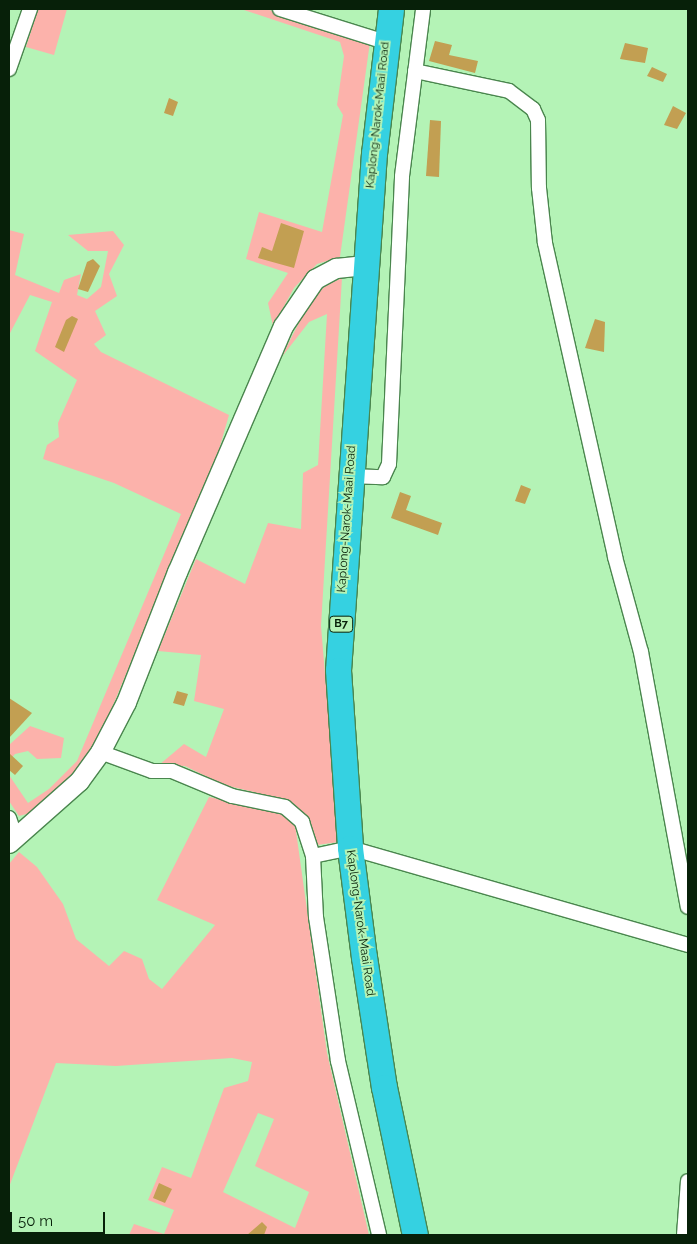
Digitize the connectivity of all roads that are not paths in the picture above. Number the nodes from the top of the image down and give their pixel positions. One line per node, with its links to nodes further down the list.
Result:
1 (30, 9): 6 (street)
2 (280, 9): 5 (street)
3 (391, 9): 5 (highway, Kaplong-Narok-Maai Road / B7)
4 (423, 9): 7 (street)
5 (385, 42): 8 (highway, Kaplong-Narok-Maai Road / B7)
6 (9, 69)
7 (415, 71): 9 (street); 14 (street)
8 (365, 265): 9 (highway, Kaplong-Narok-Maai Road / B7); 10 (street)
9 (349, 476): 12 (highway, Kaplong-Narok-Maai Road / B7)
10 (100, 752): 11 (street); 13 (street)
11 (11, 832)
12 (350, 848): 13 (street); 15 (street); 18 (highway, Kaplong-Narok-Maai Road / B7)
13 (313, 856): 17 (street)
14 (688, 907)
15 (688, 945)
16 (688, 1181): 19 (street)
17 (379, 1235)
18 (415, 1235)
19 (684, 1235)

